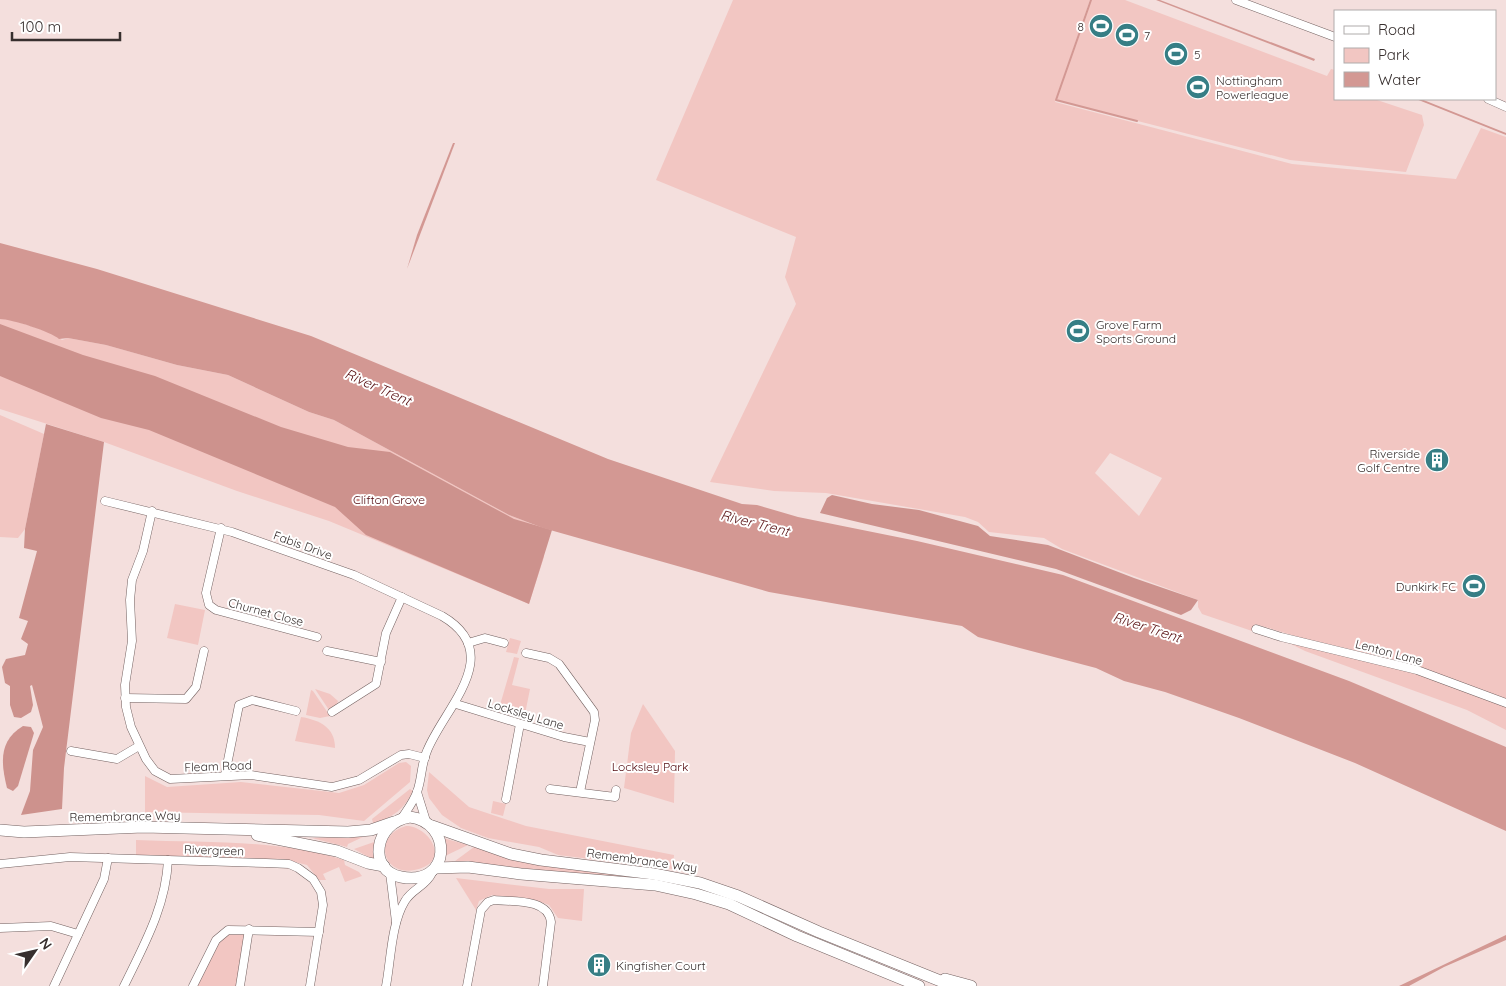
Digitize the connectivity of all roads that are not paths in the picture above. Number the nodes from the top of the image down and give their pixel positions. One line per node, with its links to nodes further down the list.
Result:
1 (1236, 0): 2 (street)
2 (1334, 37)
3 (1490, 100): 4 (street)
4 (1506, 107)
5 (105, 501): 6 (street, Fabis Drive)
6 (152, 511): 7 (street, Fabis Drive); 18 (street, Fleam Road)
7 (221, 528): 8 (street, Fabis Drive); 10 (street, Churnet Close)
8 (402, 597): 11 (street, Fabis Drive); 16 (street)
9 (1256, 629): 19 (street, Lenton Lane)
10 (317, 637)
11 (468, 643): 12 (street); 20 (street)
12 (499, 644)
13 (327, 651): 16 (street)
14 (526, 653): 25 (street)
15 (205, 657): 18 (street)
16 (380, 662): 21 (street)
17 (340, 696): 21 (street)
18 (125, 698): 26 (street, Fleam Road)
19 (1506, 703)
20 (456, 704): 24 (street, Locksley Lane); 29 (street)
21 (344, 705): 23 (street)
22 (292, 708): 31 (street)
23 (332, 712)
24 (520, 724): 25 (street, Locksley Lane); 33 (street)
25 (590, 742): 38 (street)
26 (139, 746): 28 (street); 31 (street, Fleam Road)
27 (71, 751): 28 (street)
28 (80, 753): 30 (street)
29 (424, 758): 31 (street, Fleam Road); 37 (street)
30 (78, 762)
31 (225, 775)
32 (561, 781): 35 (street)
33 (498, 789)
34 (550, 789): 35 (street)
35 (560, 790): 38 (street)
36 (616, 790): 38 (street)
37 (417, 792): 39 (street); 40 (street)
38 (580, 792)
39 (398, 820): 40 (highway); 42 (highway, Remembrance Way); 48 (highway)
40 (429, 824): 49 (highway); 55 (highway, Remembrance Way)
41 (0, 830): 43 (highway, Remembrance Way)
42 (226, 830): 43 (highway, Remembrance Way); 48 (highway, Remembrance Way)
43 (24, 832): 44 (highway, Remembrance Way)
44 (0, 838)
45 (108, 858): 46 (street, Rivergreen); 47 (street, Rivergreen); 54 (street)
46 (168, 860): 53 (street, Rivergreen); 58 (street)
47 (0, 864)
48 (387, 869): 49 (highway); 50 (street)
49 (434, 871): 50 (street); 56 (highway, Remembrance Way)
50 (396, 927): 62 (street)
51 (0, 928): 54 (street)
52 (249, 929): 53 (street); 59 (street); 60 (street)
53 (319, 932): 61 (street, Rivergreen)
54 (78, 934): 57 (street)
55 (903, 966): 67 (highway, Remembrance Way); 68 (highway)
56 (895, 978): 65 (highway); 66 (highway, Remembrance Way)
57 (54, 986)
58 (125, 986)
59 (194, 986)
60 (240, 986)
61 (310, 986)
62 (386, 986)
63 (466, 986): 64 (street)
64 (543, 986)
65 (914, 986)
66 (919, 986)
67 (953, 986)
68 (971, 986)

